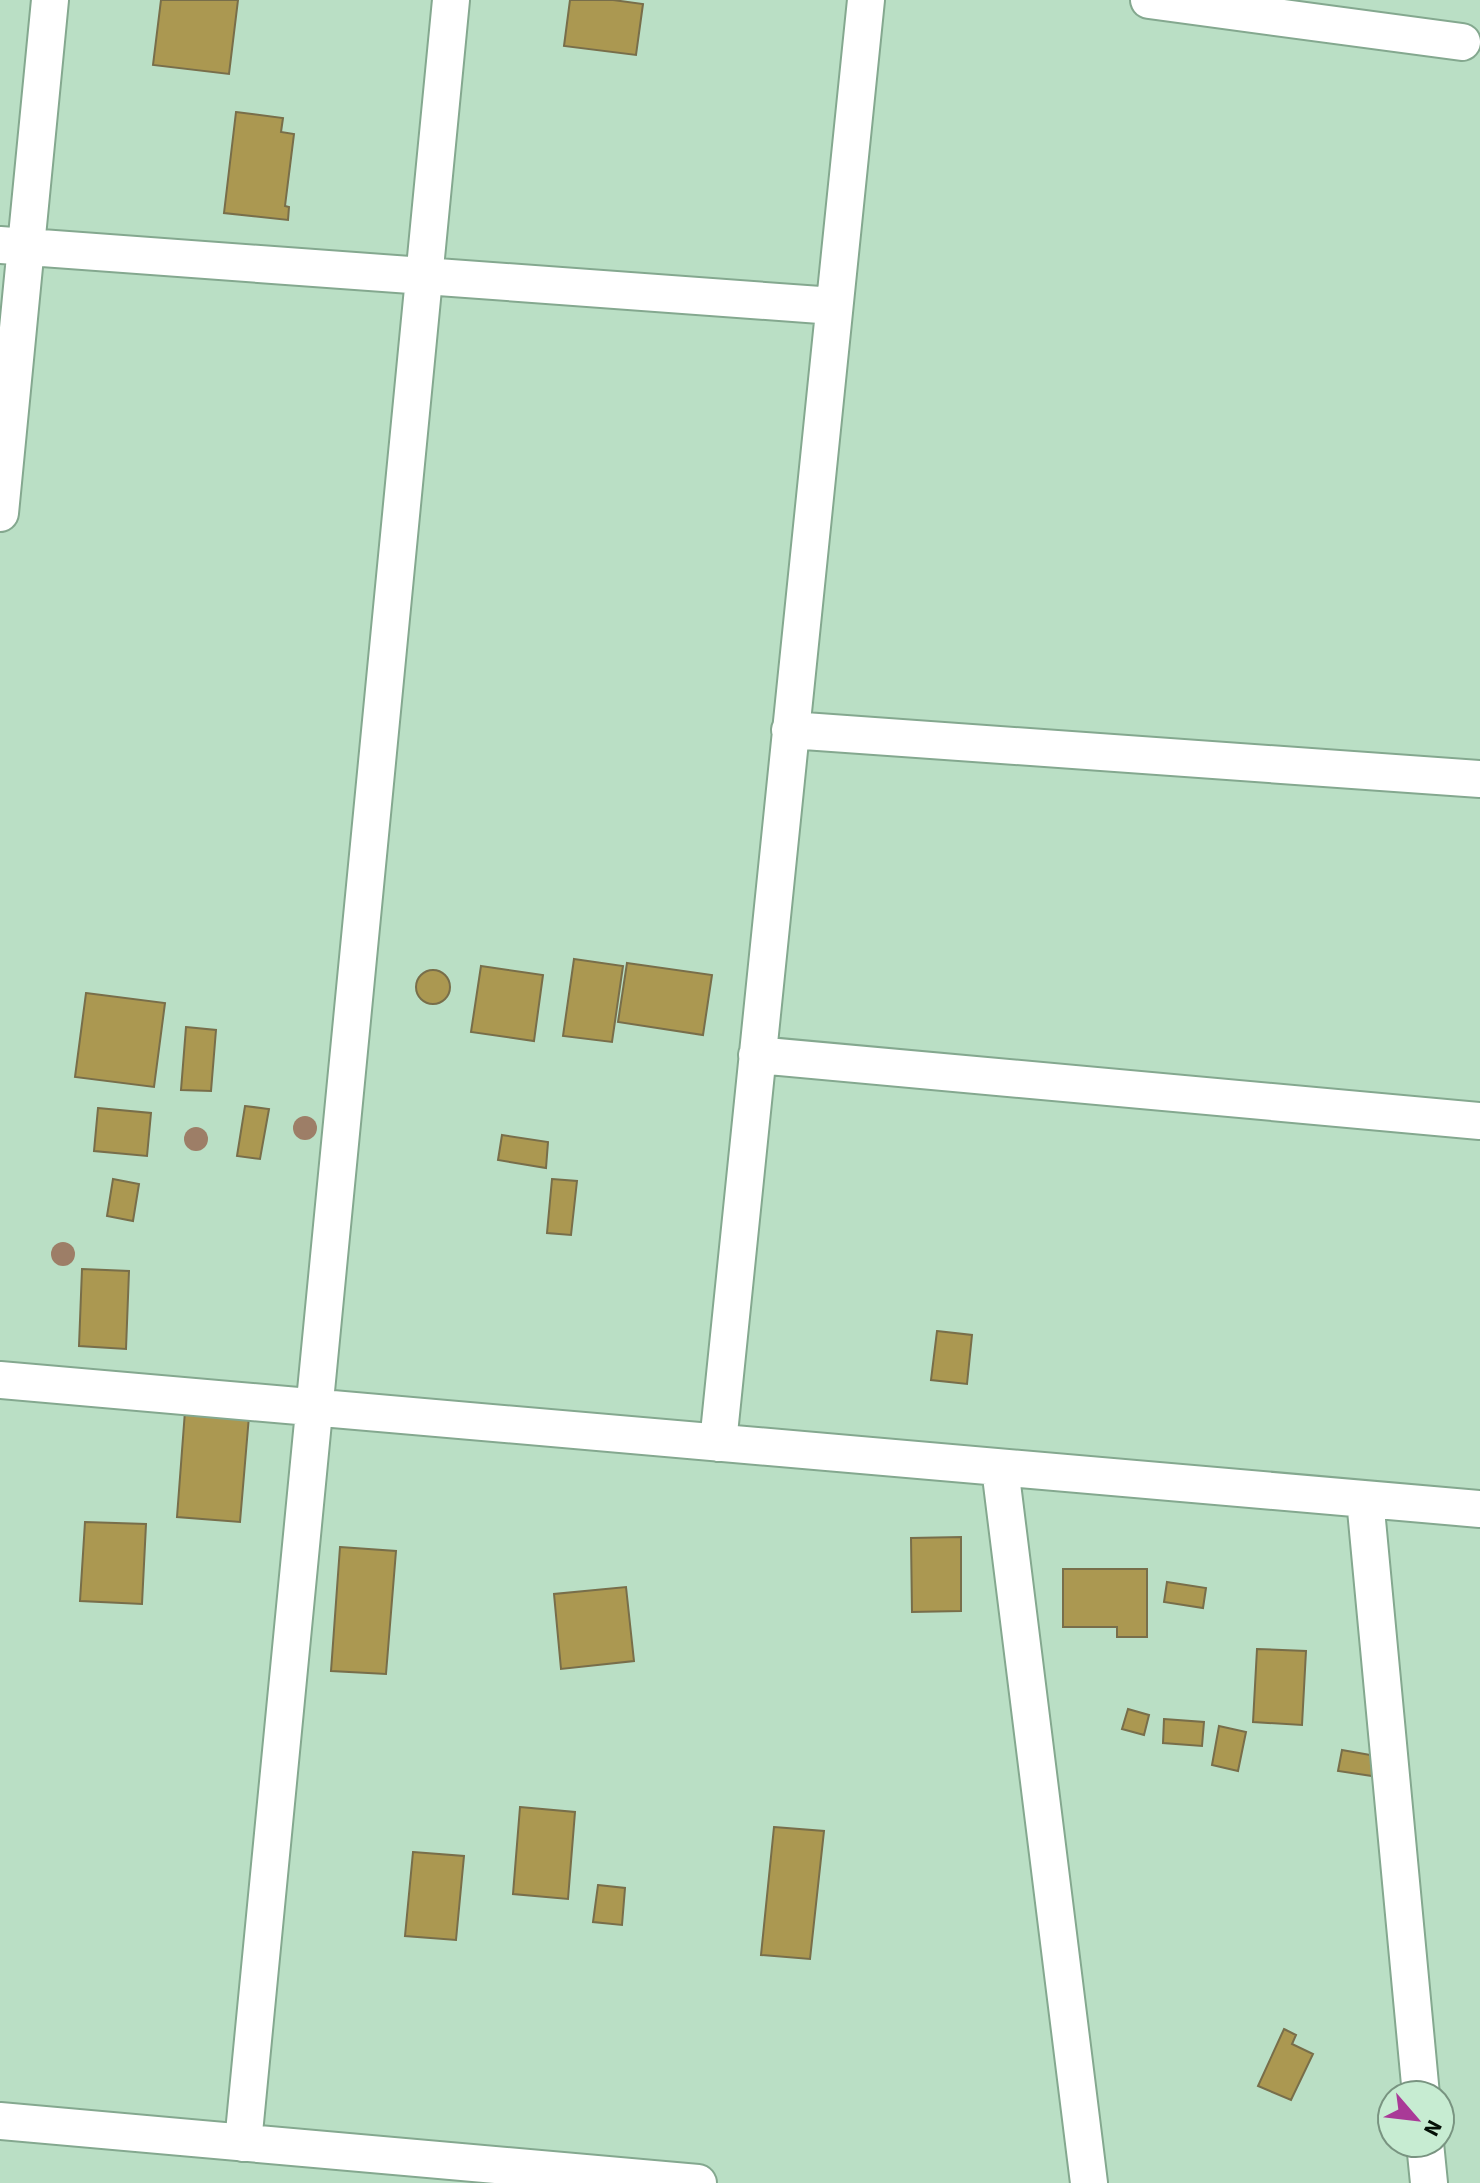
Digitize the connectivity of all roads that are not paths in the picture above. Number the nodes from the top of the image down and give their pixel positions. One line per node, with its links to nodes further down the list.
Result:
1 (50, 0): 6 (street)
2 (451, 0): 7 (street)
3 (866, 0): 8 (street)
4 (1149, 0): 5 (street)
5 (1462, 42)
6 (14, 246): 7 (street); 9 (street)
7 (424, 276): 8 (street); 15 (street)
8 (834, 306): 10 (street)
9 (0, 513)
10 (790, 730): 11 (street); 12 (street)
11 (1480, 779)
12 (757, 1055): 13 (street); 16 (street)
13 (1480, 1121)
14 (0, 1380): 15 (street)
15 (314, 1407): 16 (street); 22 (street)
16 (718, 1443): 17 (street)
17 (1000, 1468): 18 (street); 25 (street)
18 (1365, 1499): 19 (street); 20 (street)
19 (1480, 1509)
20 (1419, 2079)
21 (0, 2121): 22 (street)
22 (243, 2143): 24 (street)
23 (1427, 2159): 26 (street)
24 (698, 2183)
25 (1089, 2183)
26 (1429, 2183)

